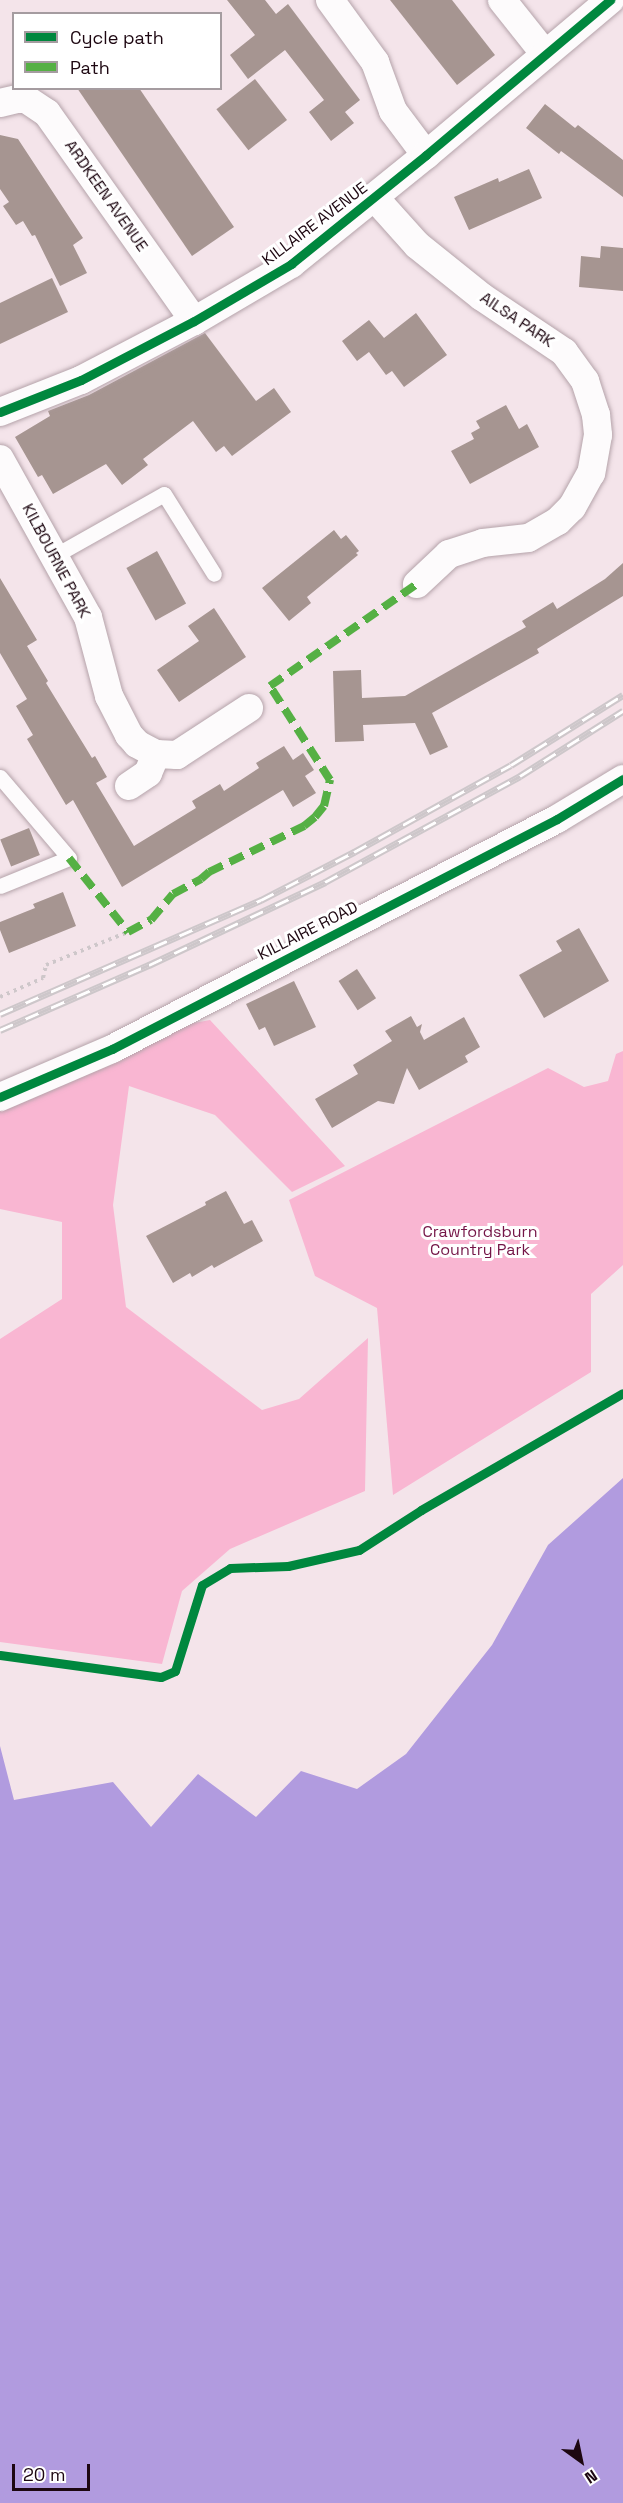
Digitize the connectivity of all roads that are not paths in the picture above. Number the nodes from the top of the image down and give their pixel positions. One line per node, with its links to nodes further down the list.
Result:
1 (330, 0): 6 (street)
2 (502, 0): 4 (street)
3 (610, 0): 4 (street, KILLAIRE AVENUE)
4 (545, 54): 6 (street, KILLAIRE AVENUE)
5 (0, 103): 8 (street, ARDKEEN AVENUE)
6 (426, 155): 7 (street, KILLAIRE AVENUE)
7 (374, 197): 8 (street, KILLAIRE AVENUE); 13 (street, AILSA PARK)
8 (194, 321): 9 (street, KILLAIRE AVENUE)
9 (0, 412)
10 (0, 459): 11 (street, KILBOURNE PARK)
11 (54, 556): 12 (lane); 15 (street, KILBOURNE PARK)
12 (214, 574)
13 (417, 584)
14 (249, 708): 15 (street)
15 (156, 754): 18 (street)
16 (0, 777): 19 (lane)
17 (623, 779): 20 (street, KILLAIRE ROAD)
18 (129, 786)
19 (0, 886)
20 (0, 1097)

